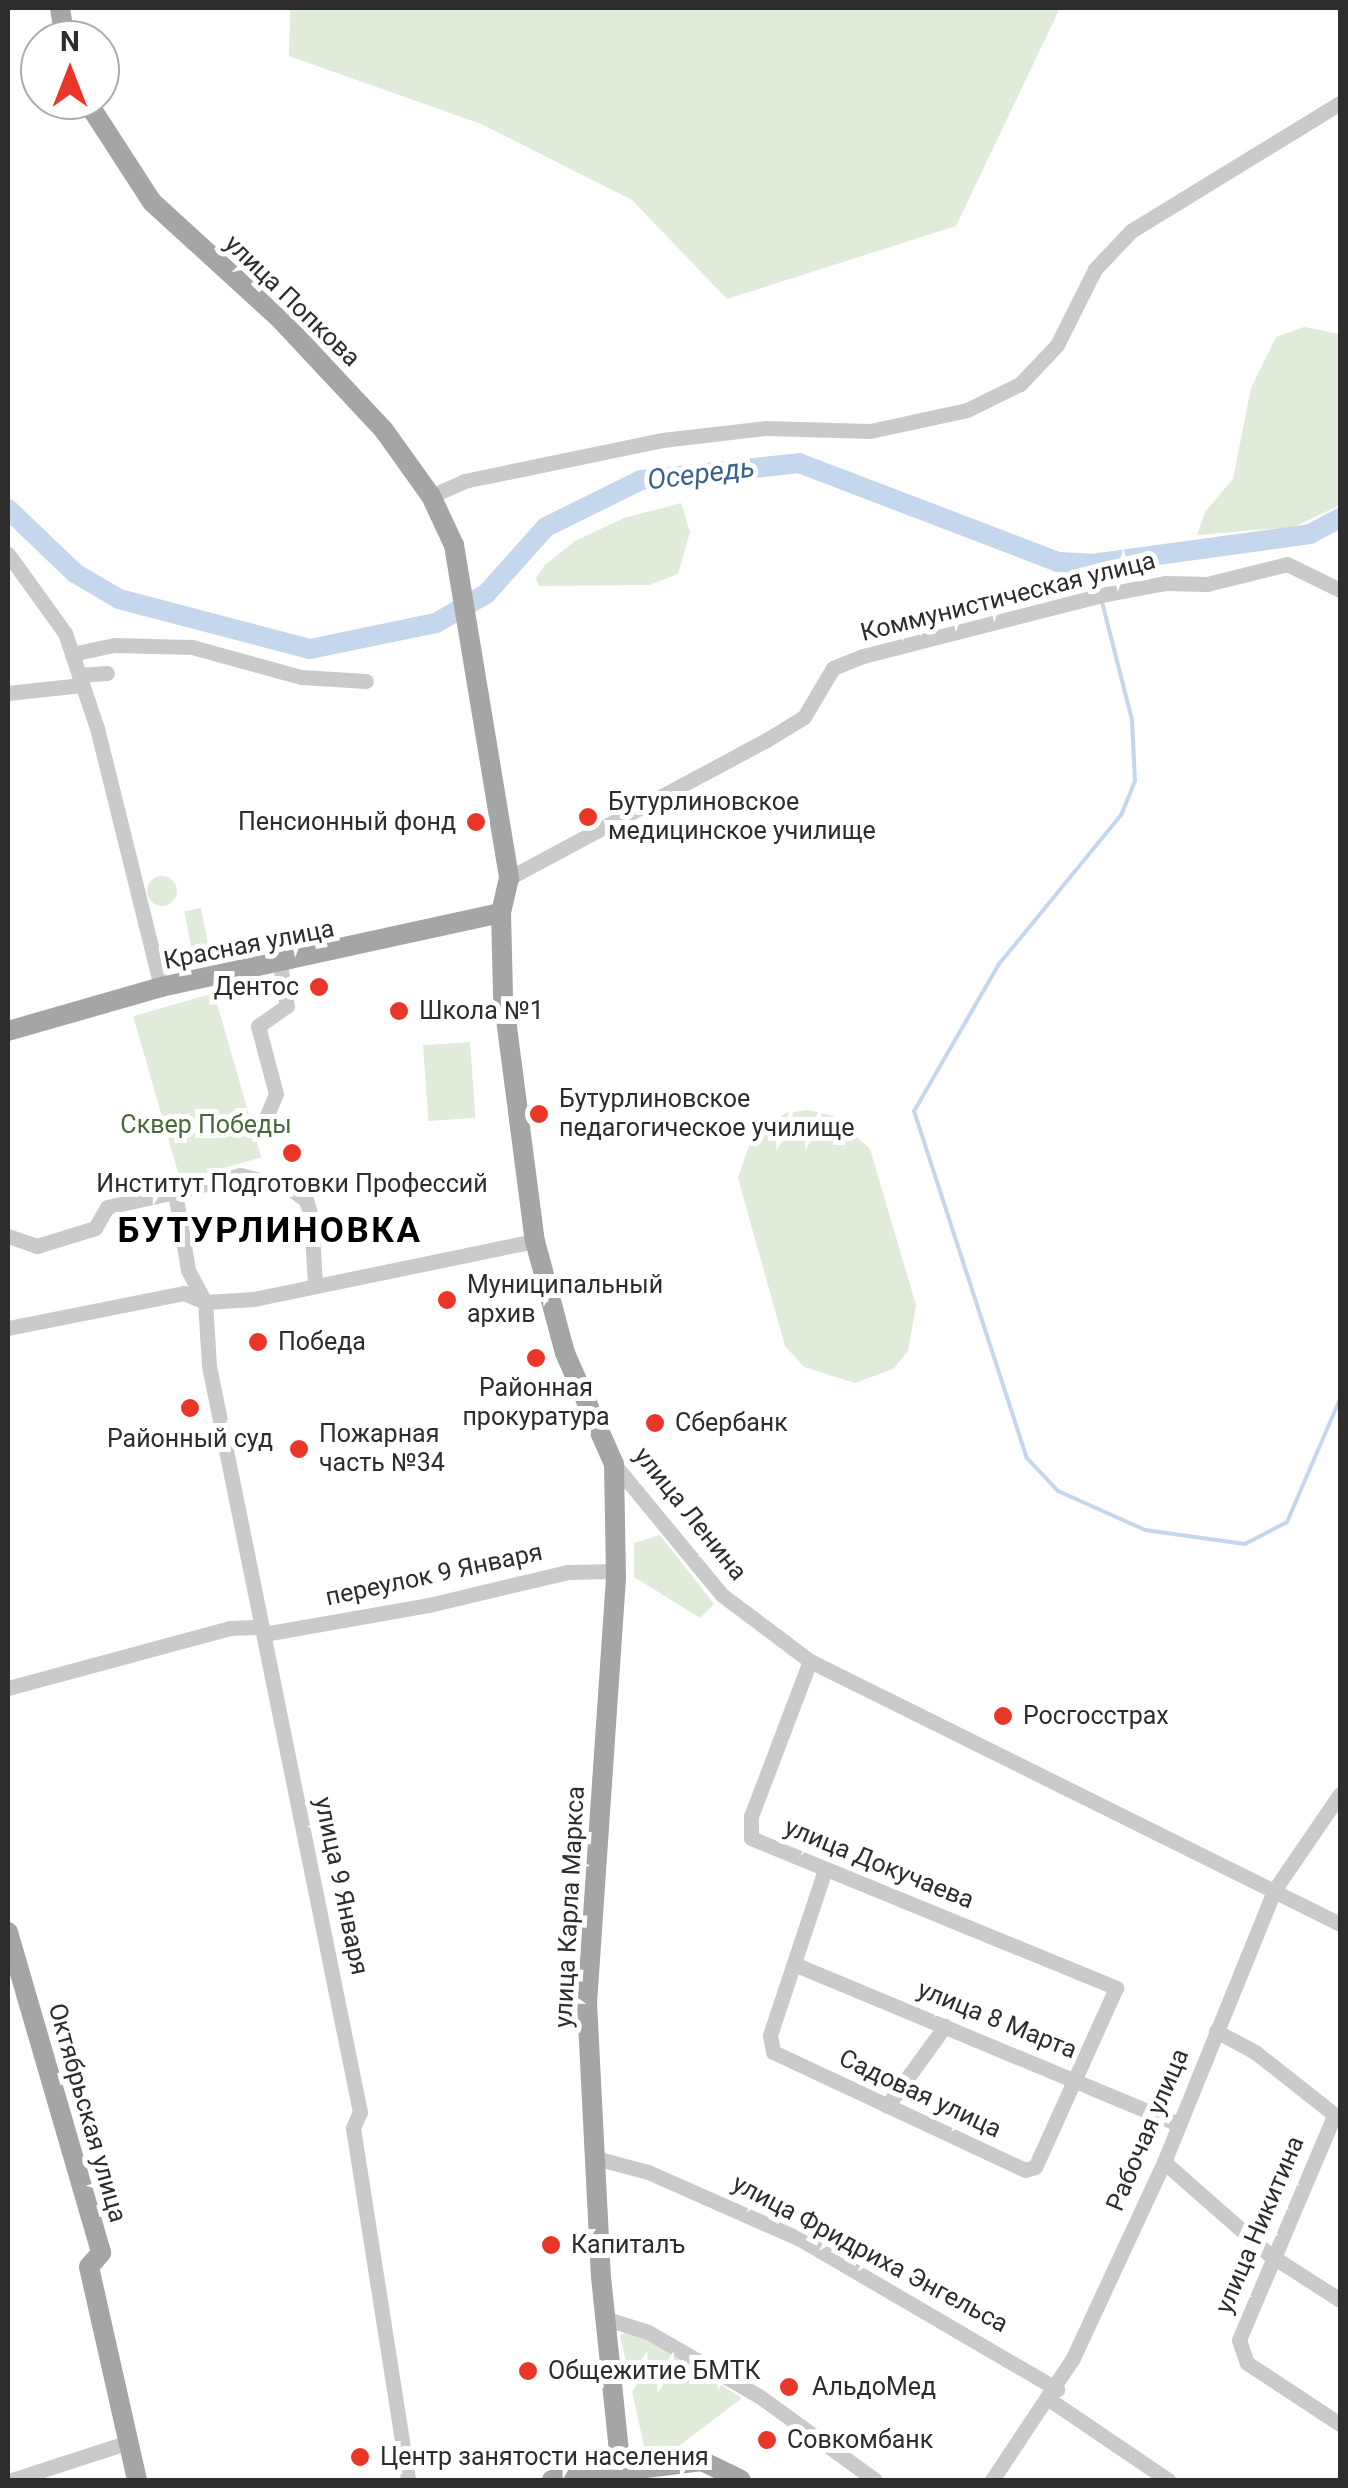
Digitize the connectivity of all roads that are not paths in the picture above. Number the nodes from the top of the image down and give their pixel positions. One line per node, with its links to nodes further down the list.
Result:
1 (1340, 103): 3 (street)
2 (99, 120): 3 (main road, улица Попкова)
3 (431, 496): 7 (main road, улица Попкова)
4 (8, 554): 6 (street)
5 (1340, 590): 12 (street, Коммунистическая улица)
6 (72, 654): 9 (street); 10 (street)
7 (472, 665): 12 (main road, улица Ленина)
8 (107, 673): 9 (street)
9 (80, 680): 11 (street); 15 (street)
10 (366, 681)
11 (8, 692)
12 (509, 878): 13 (main road, улица Ленина)
13 (501, 914): 14 (main road, Красная улица); 20 (main road, улица Ленина)
14 (280, 965): 15 (main road, Красная улица); 17 (street)
15 (161, 987): 16 (main road, Красная улица)
16 (8, 1031)
17 (264, 1122)
18 (175, 1192): 19 (street); 21 (street); 22 (street)
19 (8, 1236)
20 (535, 1241): 21 (street); 24 (main road, улица Ленина)
21 (315, 1284): 22 (street)
22 (205, 1302): 23 (street); 26 (street, улица 9 Января)
23 (8, 1328)
24 (614, 1464): 25 (main road, улица Карла Маркса); 27 (street, улица Ленина)
25 (616, 1572): 26 (street, переулок 9 Января); 42 (main road, улица Карла Маркса)
26 (263, 1630): 28 (street, переулок 9 Января); 53 (street, улица 9 Января)
27 (810, 1662): 30 (street, улица Докучаева); 31 (street, улица Ленина)
28 (8, 1688)
29 (1340, 1794): 31 (street, Рабочая улица)
30 (825, 1870): 34 (street, Садовая улица); 35 (street, улица Докучаева)
31 (1276, 1888): 32 (street, улица Ленина); 37 (street, Рабочая улица)
32 (1340, 1924)
33 (8, 1932): 49 (main road, Октябрьская улица)
34 (794, 1964): 36 (street, улица 8 Марта); 39 (street, Садовая улица)
35 (1109, 1982): 38 (street, Садовая улица)
36 (945, 2026): 38 (street, улица 8 Марта); 39 (street)
37 (1216, 2031): 40 (street); 41 (street, Рабочая улица)
38 (1078, 2080): 39 (street, Садовая улица); 41 (street, улица 8 Марта)
39 (887, 2106)
40 (1337, 2118): 44 (street, улица Никитина)
41 (1179, 2124): 43 (street, Рабочая улица)
42 (596, 2158): 46 (main road, улица Карла Маркса); 47 (street, улица Фридриха Энгельса)
43 (1164, 2162): 44 (street); 47 (street, Рабочая улица)
44 (1270, 2256): 45 (street); 48 (street, улица Никитина)
45 (1340, 2300)
46 (604, 2318): 50 (main road, улица Карла Маркса); 56 (street)
47 (1054, 2394): 57 (street, Рабочая улица); 58 (street, улица Фридриха Энгельса)
48 (1340, 2424)
49 (126, 2443): 51 (street); 52 (main road, Октябрьская улица)
50 (621, 2470): 54 (main road); 55 (main road)
51 (12, 2480)
52 (137, 2480)
53 (408, 2480)
54 (552, 2480)
55 (741, 2480)
56 (874, 2480)
57 (992, 2480)
58 (1168, 2480)

